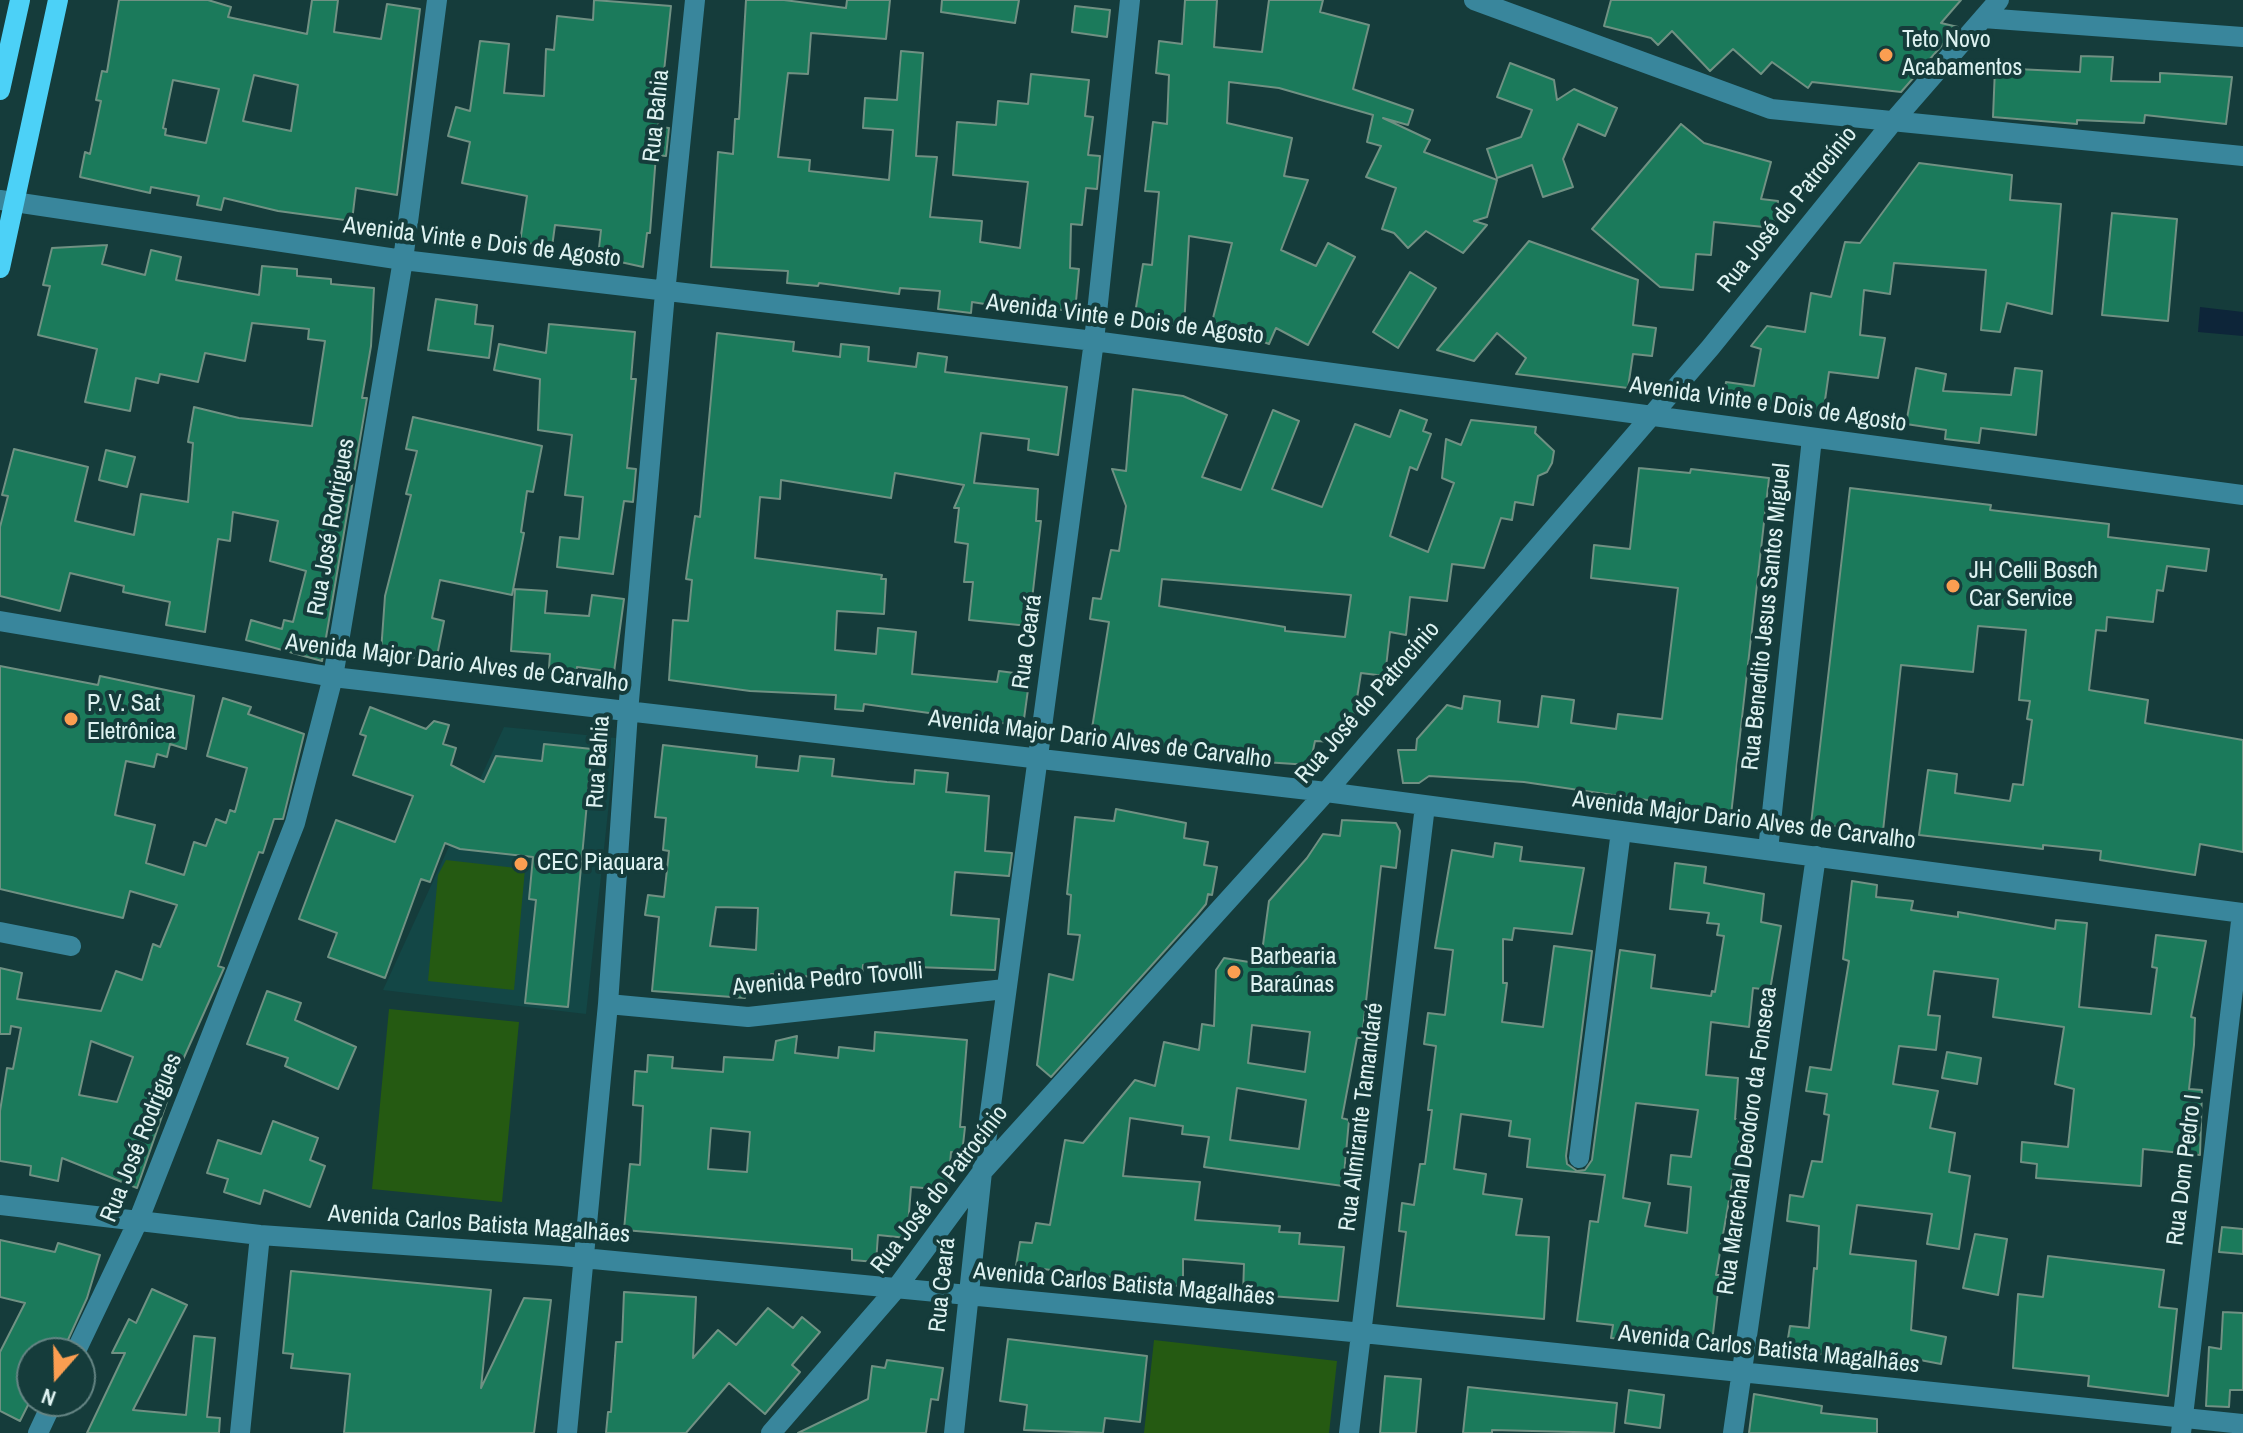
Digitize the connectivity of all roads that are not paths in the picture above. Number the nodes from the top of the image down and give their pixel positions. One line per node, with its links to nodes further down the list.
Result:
1 (20, 0): 10 (main road)
2 (58, 0): 13 (main road)
3 (437, 0): 14 (street, Rua José Rodrigues)
4 (695, 0): 16 (street, Rua Bahia)
5 (1130, 0): 17 (street, Rua Ceará)
6 (1474, 0): 11 (street)
7 (1999, 0): 8 (street, Rua José do Patrocínio)
8 (1983, 18): 9 (street); 11 (street, Rua José do Patrocínio)
9 (2243, 37)
10 (0, 90)
11 (1896, 118): 12 (street); 18 (street, Rua José do Patrocínio)
12 (2243, 156)
13 (7, 202): 14 (street, Avenida Vinte e Dois de Agosto); 15 (main road)
14 (403, 260): 16 (street, Avenida Vinte e Dois de Agosto); 22 (street, Rua José Rodrigues)
15 (0, 268)
16 (665, 293): 17 (street, Avenida Vinte e Dois de Agosto); 23 (street, Rua Bahia)
17 (1094, 341): 18 (street, Avenida Vinte e Dois de Agosto); 24 (street, Rua Ceará)
18 (1652, 415): 19 (street, Avenida Vinte e Dois de Agosto); 25 (street, Rua José do Patrocínio)
19 (1812, 438): 20 (street, Avenida Vinte e Dois de Agosto); 28 (street, Rua Benedito Jesus Santos Miguel)
20 (2243, 495)
21 (0, 621): 22 (street, Avenida Major Dario Alves de Carvalho)
22 (333, 677): 23 (street, Avenida Major Dario Alves de Carvalho); 38 (street, Rua José Rodrigues)
23 (628, 712): 24 (street, Avenida Major Dario Alves de Carvalho); 34 (street, Rua Bahia)
24 (1039, 759): 25 (street, Avenida Major Dario Alves de Carvalho); 33 (street, Rua Ceará)
25 (1326, 792): 26 (street, Avenida Major Dario Alves de Carvalho); 36 (street, Rua José do Patrocínio)
26 (1425, 806): 27 (street, Avenida Major Dario Alves de Carvalho); 43 (street, Rua Almirante Tamandaré)
27 (1621, 831): 28 (street, Avenida Major Dario Alves de Carvalho); 35 (street)
28 (1768, 850): 29 (street, Avenida Major Dario Alves de Carvalho)
29 (1816, 856): 30 (street, Avenida Major Dario Alves de Carvalho); 45 (street, Rua Marechal Deodoro da Fonseca)
30 (2242, 913): 47 (street, Rua Dom Pedro I)
31 (0, 932): 32 (street)
32 (71, 946)
33 (1005, 989): 34 (street, Avenida Pedro Tovolli); 36 (street, Rua Ceará)
34 (608, 1004): 40 (street, Rua Bahia)
35 (1579, 1158)
36 (982, 1172): 41 (street, Rua José do Patrocínio); 42 (street, Rua Ceará)
37 (0, 1205): 38 (street, Avenida Carlos Batista Magalhães)
38 (139, 1219): 39 (street, Avenida Carlos Batista Magalhães); 44 (street, Rua José Rodrigues)
39 (260, 1235): 40 (street, Avenida Carlos Batista Magalhães); 48 (street)
40 (585, 1259): 41 (street, Avenida Carlos Batista Magalhães); 49 (street, Rua Bahia)
41 (895, 1290): 42 (street, Avenida Carlos Batista Magalhães); 50 (street, Rua José do Patrocínio)
42 (967, 1297): 43 (street, Avenida Carlos Batista Magalhães); 51 (street, Rua Ceará)
43 (1363, 1333): 45 (street, Avenida Carlos Batista Magalhães); 52 (street, Rua Almirante Tamandaré)
44 (83, 1337)
45 (1740, 1373): 47 (street, Avenida Carlos Batista Magalhães); 53 (street, Rua Marechal Deodoro da Fonseca)
46 (2243, 1424): 47 (street, Avenida Carlos Batista Magalhães)
47 (2182, 1426)
48 (240, 1433)
49 (567, 1433)
50 (771, 1433)
51 (954, 1433)
52 (1349, 1433)
53 (1733, 1433)

